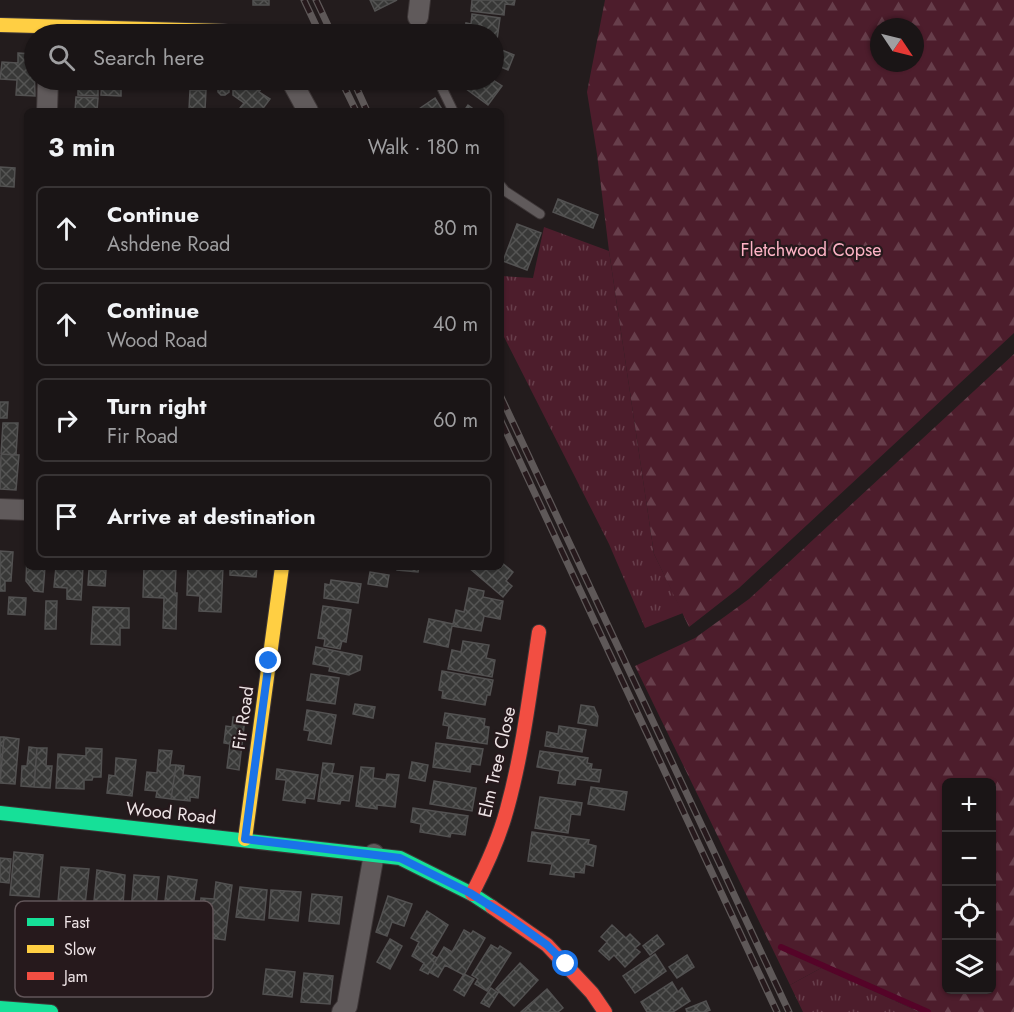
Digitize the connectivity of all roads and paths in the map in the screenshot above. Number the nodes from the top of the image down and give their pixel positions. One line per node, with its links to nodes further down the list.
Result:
1 (0, 25): 2 (street)
2 (24, 27)
3 (47, 90): 6 (street)
4 (296, 90): 7 (street)
5 (443, 90): 8 (lane)
6 (46, 108)
7 (306, 108)
8 (452, 108)
9 (504, 190): 10 (lane)
10 (540, 214)
11 (0, 509): 12 (street)
12 (24, 510)
13 (282, 570): 16 (street, Fir Road)
14 (539, 632): 18 (street, Elm Tree Close)
15 (0, 813): 16 (street, Wood Road)
16 (245, 839): 17 (street, Wood Road)
17 (374, 854): 18 (street, Wood Road); 21 (street)
18 (472, 894): 22 (street, Wood Road)
19 (0, 1008): 20 (street)
20 (51, 1012)
21 (342, 1012)
22 (605, 1012)

